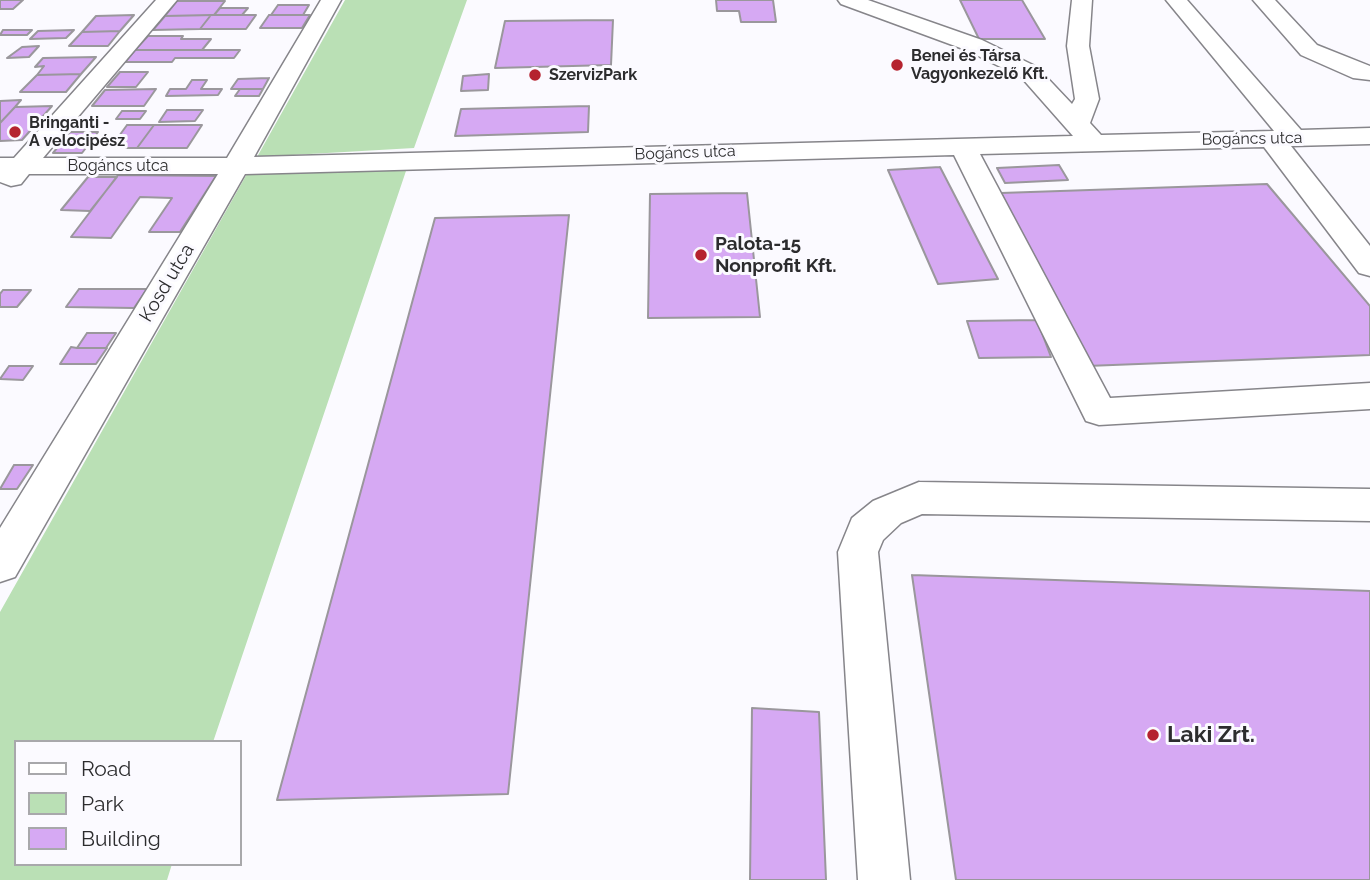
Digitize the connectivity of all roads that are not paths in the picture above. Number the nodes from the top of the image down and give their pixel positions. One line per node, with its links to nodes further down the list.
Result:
1 (167, 0): 12 (street)
2 (331, 0): 13 (street, Kosd utca)
3 (848, 0): 8 (street)
4 (1082, 0): 8 (street)
5 (1175, 0): 10 (street)
6 (1263, 0): 7 (street)
7 (1370, 73)
8 (1085, 132): 10 (street, Bogáncs utca); 11 (street, Bogáncs utca)
9 (1370, 136): 10 (street, Bogáncs utca)
10 (1282, 138): 15 (street)
11 (963, 146): 13 (street, Bogáncs utca); 16 (street)
12 (11, 166): 13 (street, Bogáncs utca); 14 (street)
13 (236, 166): 18 (street, Kosd utca)
14 (0, 190)
15 (1370, 266)
16 (1370, 396)
17 (1370, 505): 19 (street)
18 (0, 564)
19 (884, 880)

